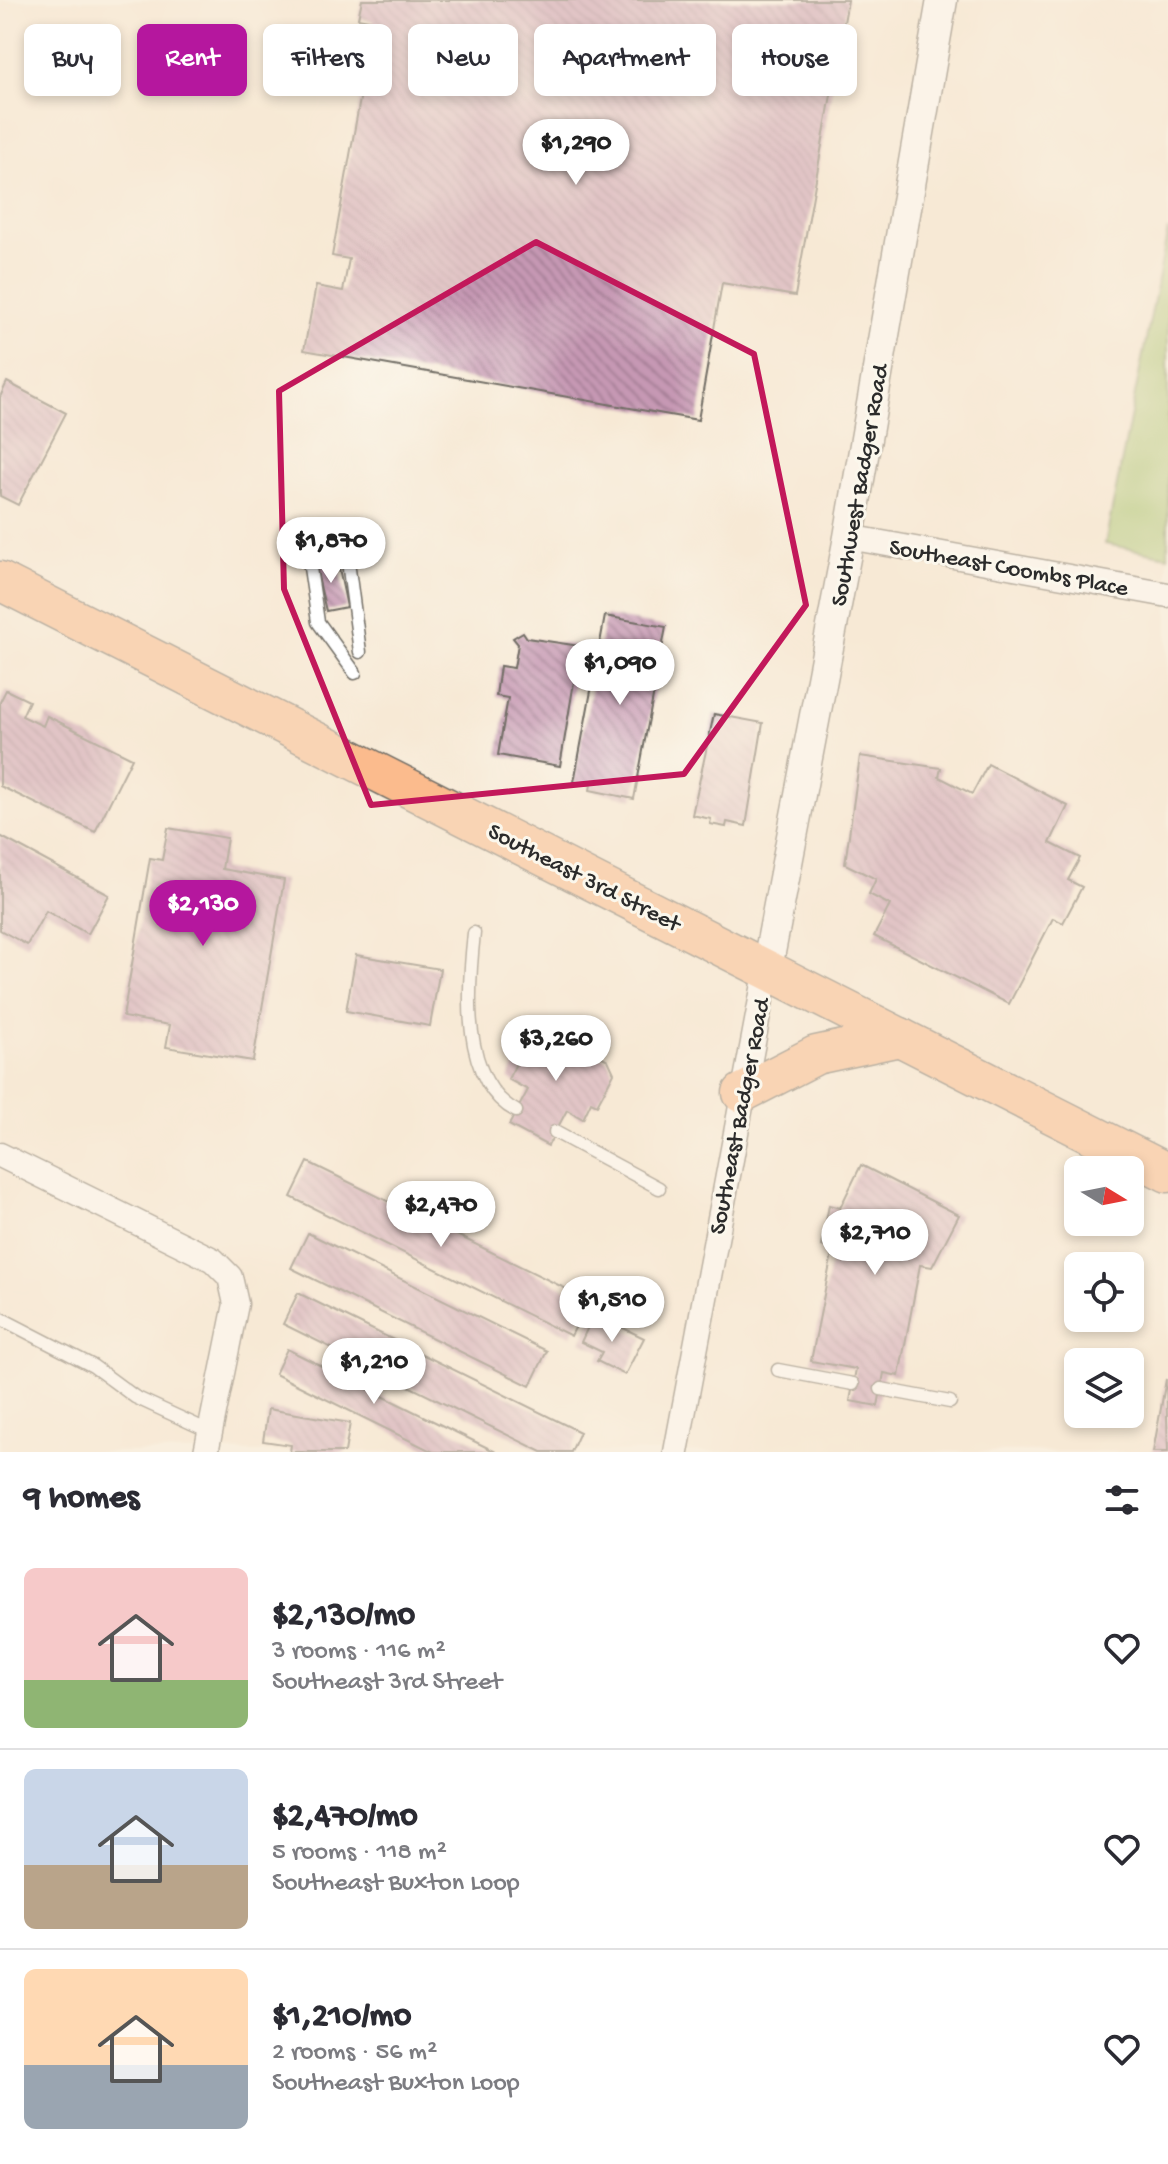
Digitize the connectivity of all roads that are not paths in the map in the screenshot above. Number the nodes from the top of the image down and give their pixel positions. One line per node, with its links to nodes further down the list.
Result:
1 (942, 0): 3 (street, Southwest Badger Road)
2 (304, 527): 8 (lane)
3 (849, 537): 6 (street, Southeast Coombs Place); 10 (street, Southwest Badger Road)
4 (345, 539): 7 (lane)
5 (0, 581): 10 (main road, Southeast 3rd Street)
6 (1168, 595)
7 (360, 652)
8 (355, 673)
9 (474, 933): 13 (lane)
10 (767, 968): 11 (main road, Southeast 3rd Street); 12 (street, Southeast Badger Road)
11 (900, 1037): 12 (main road); 16 (main road, Southeast 3rd Street)
12 (742, 1093): 24 (street, Southeast Badger Road)
13 (516, 1111)
14 (555, 1132): 17 (lane)
15 (0, 1155): 23 (street)
16 (1168, 1173)
17 (659, 1188)
18 (0, 1318): 23 (lane)
19 (778, 1370): 20 (lane)
20 (853, 1384)
21 (881, 1389): 22 (lane)
22 (950, 1402)
23 (208, 1442)
24 (676, 1452)

